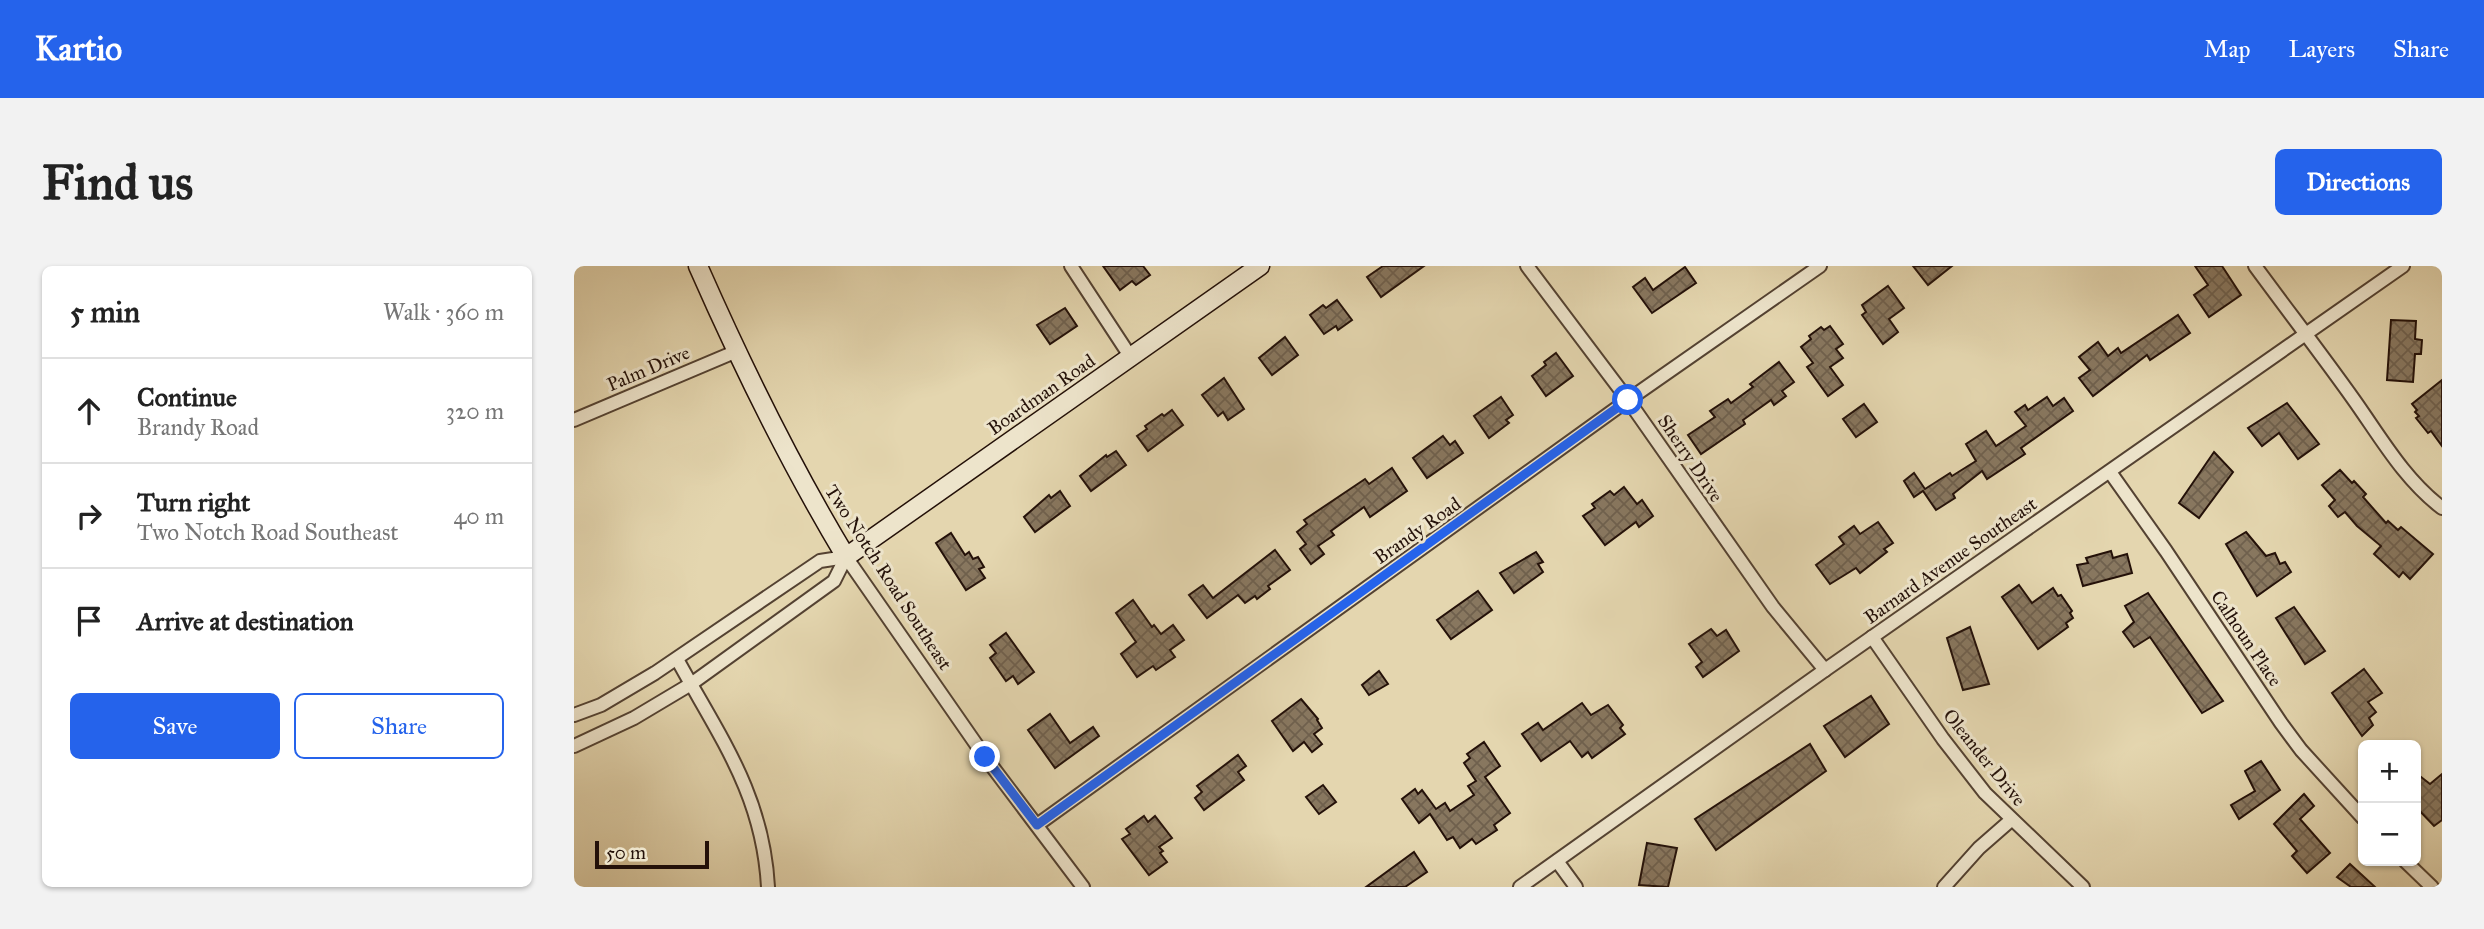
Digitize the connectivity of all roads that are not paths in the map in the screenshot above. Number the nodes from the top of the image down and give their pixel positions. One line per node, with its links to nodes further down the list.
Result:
1 (698, 266): 9 (street, Two Notch Road Southeast)
2 (1071, 266): 10 (street)
3 (1260, 266): 10 (street, Boardman Road)
4 (1527, 266): 11 (street, Sherry Drive)
5 (1820, 266): 11 (street, Brandy Road)
6 (2255, 266): 8 (street)
7 (2403, 266): 8 (street, Barnard Avenue Southeast)
8 (2306, 333): 13 (street, Barnard Avenue Southeast); 14 (street)
9 (737, 351): 12 (street, Palm Drive); 15 (street, Two Notch Road Southeast)
10 (1130, 356): 15 (street, Boardman Road)
11 (1628, 400): 18 (street, Sherry Drive); 24 (street, Brandy Road)
12 (574, 420)
13 (2110, 472): 16 (street, Barnard Avenue Southeast); 22 (street, Calhoun Place)
14 (2442, 508)
15 (846, 557): 17 (street, Boardman Road); 19 (street, Boardman Road); 24 (street, Two Notch Road Southeast)
16 (1872, 637): 18 (street, Barnard Avenue Southeast); 23 (street, Oleander Drive)
17 (677, 659): 19 (street); 20 (street, Boardman Road)
18 (1825, 670): 25 (street, Barnard Avenue Southeast)
19 (691, 684): 21 (street, Boardman Road); 27 (street)
20 (574, 716)
21 (574, 746)
22 (2358, 813)
23 (2011, 820): 31 (street); 32 (street, Oleander Drive)
24 (1037, 825): 28 (street, Two Notch Road Southeast)
25 (1557, 861): 29 (street, Barnard Avenue Southeast); 30 (street)
26 (2410, 866): 33 (street)
27 (768, 887)
28 (1083, 887)
29 (1520, 887)
30 (1576, 887)
31 (1944, 887)
32 (2083, 887)
33 (2432, 887)

